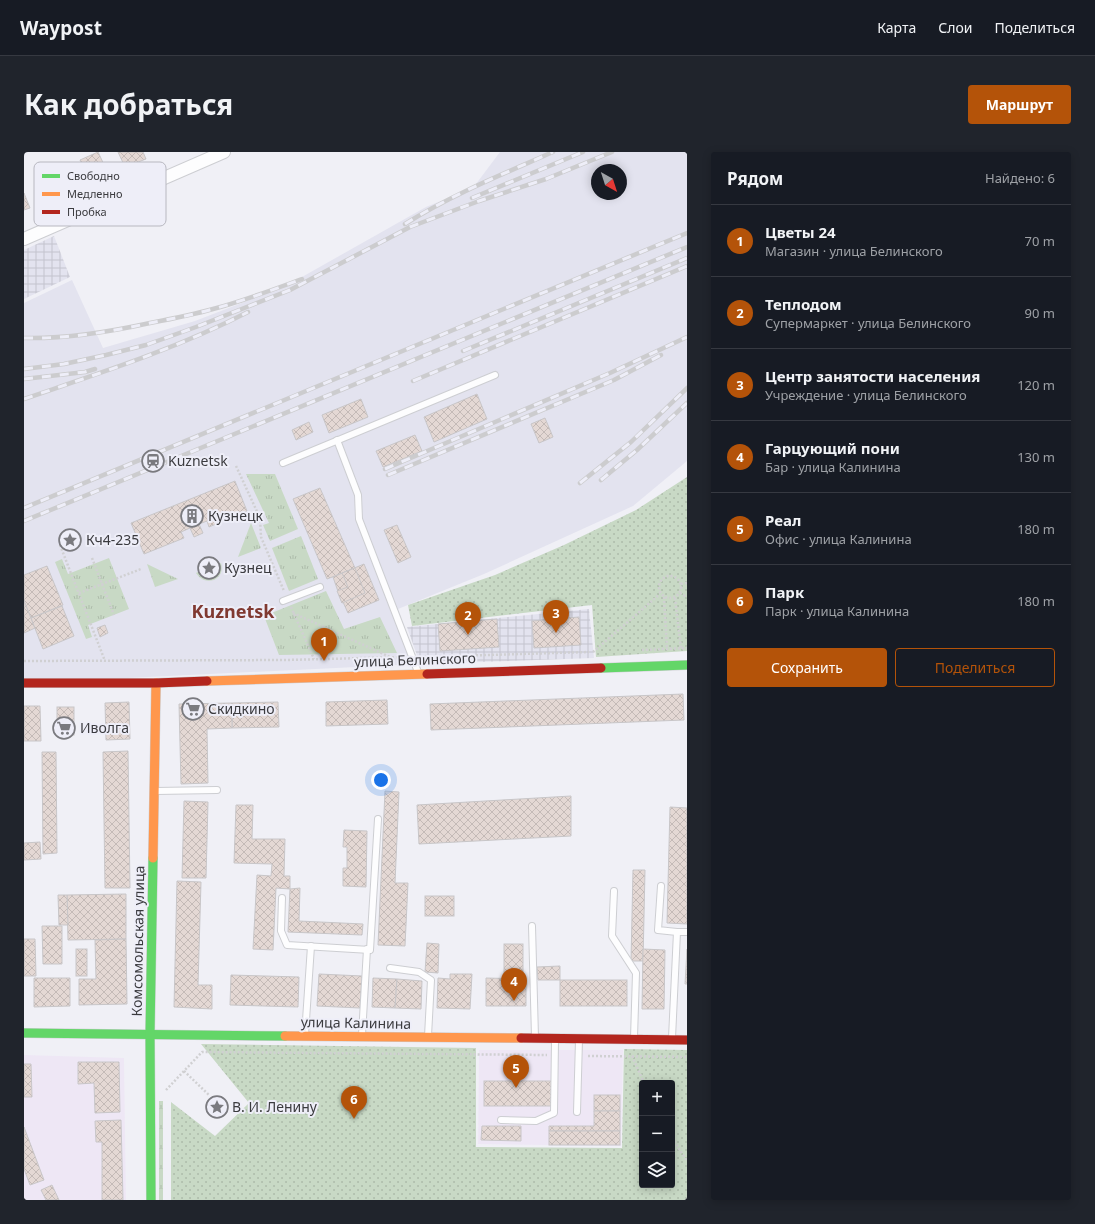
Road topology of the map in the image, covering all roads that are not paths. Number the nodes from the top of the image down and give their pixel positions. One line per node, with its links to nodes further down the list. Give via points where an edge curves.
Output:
1 (224, 152): 2 (street)
2 (166, 177)
3 (54, 226): 4 (street)
4 (24, 239)
5 (495, 374): 6 (lane)
6 (337, 440): 7 (lane); 11 (lane, via 358,495 359,519)
7 (283, 463)
8 (320, 587): 9 (lane)
9 (285, 600)
10 (687, 665): 11 (street, улица Белинского)
11 (418, 674): 13 (street, улица Белинского)
12 (24, 682): 13 (street, улица Белинского)
13 (156, 683): 15 (street, Комсомольская улица)
14 (217, 790): 15 (lane)
15 (154, 791): 27 (street, Комсомольская улица)
16 (378, 819): 24 (lane, via 370,950)
17 (661, 886): 21 (lane, via 658,930)
18 (614, 891): 34 (lane, via 612,936 636,974)
19 (282, 898): 23 (lane, via 281,931 287,945)
20 (532, 926): 31 (lane)
21 (677, 932): 22 (lane); 35 (lane)
22 (687, 932)
23 (311, 946): 24 (lane); 28 (lane)
24 (367, 950): 29 (lane)
25 (390, 968): 30 (lane, via 419,972 431,980)
26 (24, 1033): 27 (street, улица Калинина)
27 (150, 1034): 28 (street, улица Калинина); 39 (street, Комсомольская улица)
28 (305, 1036): 29 (street, улица Калинина)
29 (362, 1037): 30 (street, улица Калинина)
30 (428, 1037): 31 (street, улица Калинина)
31 (535, 1039): 32 (street, улица Калинина)
32 (556, 1039): 33 (street, улица Калинина); 38 (lane, via 554,1113 536,1120)
33 (579, 1039): 34 (street, улица Калинина); 37 (lane)
34 (634, 1040): 35 (street, улица Калинина)
35 (672, 1040): 36 (street, улица Калинина)
36 (687, 1040)
37 (577, 1112)
38 (501, 1120)
39 (151, 1200)

